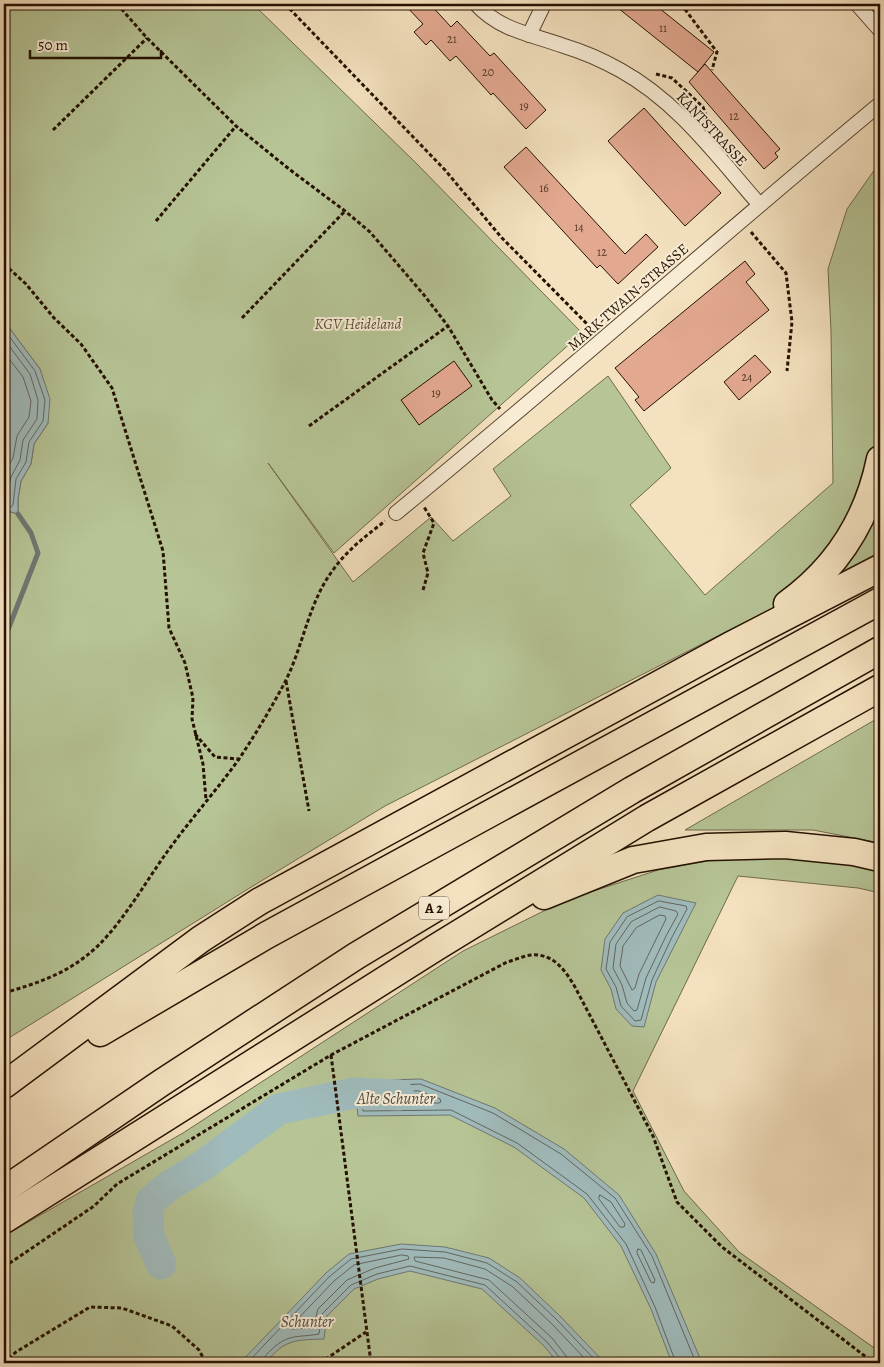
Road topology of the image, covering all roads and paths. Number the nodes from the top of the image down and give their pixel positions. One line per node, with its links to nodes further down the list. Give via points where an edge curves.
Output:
1 (117, 4): 9 (path)
2 (285, 4): 21 (path, via 445,170 501,237)
3 (476, 4): 8 (street, KANTSTRASSE, via 498,23)
4 (544, 4): 8 (street)
5 (681, 4): 10 (path, via 717,52)
6 (857, 4): 7 (street)
7 (880, 30)
8 (528, 35): 14 (street, KANTSTRASSE, via 593,56 665,100 691,124)
9 (147, 38): 12 (path); 13 (path)
10 (712, 70)
11 (880, 104): 14 (street, MARK-TWAIN-STRASSE)
12 (236, 126): 15 (path); 17 (path)
13 (53, 130)
14 (759, 204): 16 (street, MARK-TWAIN-STRASSE)
15 (345, 210): 19 (path); 20 (path, via 370,232)
16 (740, 220): 21 (street, MARK-TWAIN-STRASSE); 22 (path, via 786,273 792,322)
17 (156, 221)
18 (4, 264): 35 (path, via 81,344 112,388 163,551 169,628 185,663 193,698)
19 (242, 318)
20 (448, 326): 23 (path, via 492,400); 24 (path)
21 (603, 340): 23 (street, MARK-TWAIN-STRASSE)
22 (787, 370)
23 (509, 421): 26 (street, MARK-TWAIN-STRASSE)
24 (309, 426)
25 (880, 459): 31 (highway, via 862,516 840,553 810,586)
26 (418, 495): 27 (street, MARK-TWAIN-STRASSE); 29 (path, via 434,523 423,553 428,573)
27 (396, 513): 33 (path, via 349,550 332,571 320,592)
28 (880, 568): 31 (highway)
29 (423, 590)
30 (880, 601): 44 (highway, via 267,935 128,1016)
31 (731, 645): 43 (highway, via 260,901 201,938)
32 (880, 650): 45 (highway, A 2, via 632,790 389,936 161,1083)
33 (286, 680): 36 (path); 38 (path)
34 (880, 688): 40 (highway, via 646,818)
35 (195, 733): 36 (path, via 215,757); 37 (path, via 203,764)
36 (239, 759): 37 (path)
37 (206, 800): 41 (path, via 100,944 50,978)
38 (309, 811)
39 (880, 858): 40 (highway, via 785,845 706,848 633,860 551,892)
40 (435, 948): 46 (highway)
41 (4, 993)
42 (331, 1054): 47 (path, via 117,1184 94,1206); 48 (path); 53 (path, via 508,962 531,955 547,957 565,970 653,1136 677,1202 722,1247)
43 (4, 1085)
44 (4, 1094)
45 (4, 1190)
46 (4, 1220)
47 (4, 1267)
48 (367, 1332): 51 (path); 52 (path)
49 (4, 1363): 50 (path, via 16,1352 90,1307 122,1308 172,1326 199,1350)
50 (206, 1363)
51 (320, 1363)
52 (371, 1363)
53 (874, 1363)

